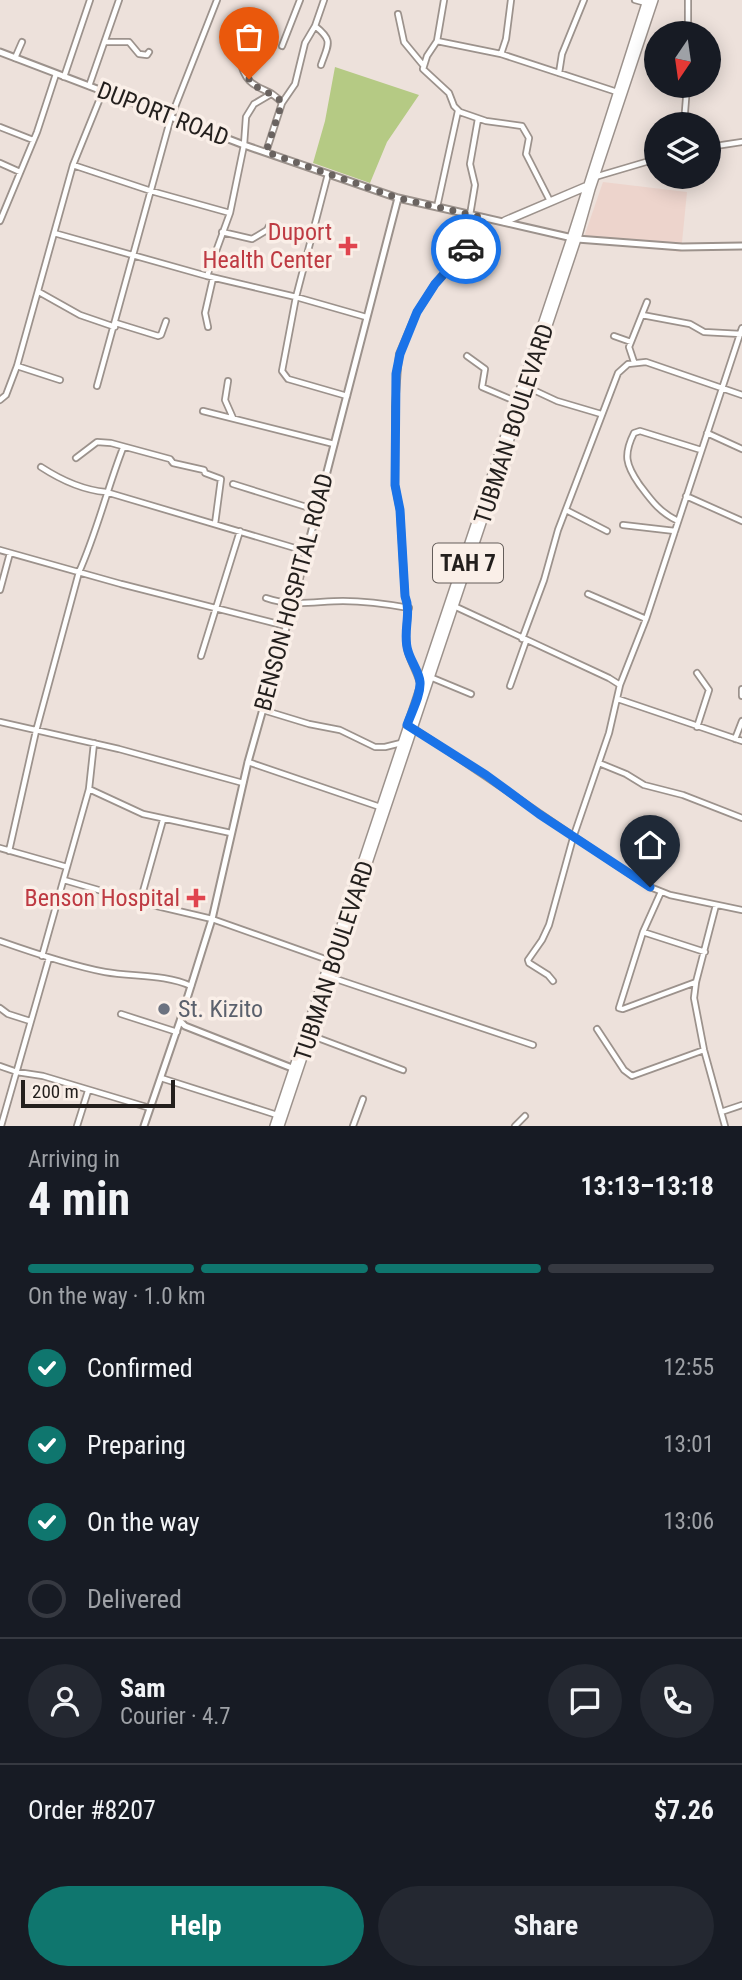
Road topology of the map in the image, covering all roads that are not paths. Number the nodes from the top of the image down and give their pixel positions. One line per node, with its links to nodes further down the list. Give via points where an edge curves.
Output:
1 (90, 0): 28 (street)
2 (118, 0): 18 (street)
3 (217, 0): 35 (street)
4 (300, 0): 19 (street)
5 (444, 0): 16 (street)
6 (511, 0): 22 (street)
7 (583, 0): 26 (street)
8 (635, 0): 11 (street)
9 (688, 0): 14 (street)
10 (322, 1): 15 (street)
11 (649, 1): 31 (highway, TUBMAN BOULEVARD / TAH 7); 48 (highway, TUBMAN BOULEVARD / TAH 7)
12 (257, 14): 32 (street, via 241,63 251,84)
13 (398, 14): 25 (street, via 404,41)
14 (688, 21)
15 (315, 26): 24 (street, via 329,41); 33 (street, via 305,43 295,84)
16 (437, 41): 22 (street); 25 (street)
17 (22, 42): 23 (street)
18 (105, 42): 21 (street, via 130,40 139,54); 29 (street)
19 (282, 46)
20 (0, 52): 23 (street, DUPORT ROAD)
21 (149, 52)
22 (501, 54): 26 (street)
23 (15, 58): 27 (street, DUPORT ROAD)
24 (321, 65)
25 (424, 66): 34 (street, via 449,93)
26 (559, 73): 31 (street)
27 (56, 74): 28 (street, DUPORT ROAD); 38 (street)
28 (64, 77): 29 (street, DUPORT ROAD)
29 (89, 86): 30 (street, DUPORT ROAD)
30 (103, 90): 35 (street, DUPORT ROAD); 45 (street)
31 (618, 92): 49 (highway, TUBMAN BOULEVARD / TAH 7)
32 (271, 94): 33 (street); 40 (street, via 248,112)
33 (282, 103): 42 (street)
34 (458, 111): 36 (street); 53 (street)
35 (171, 117): 40 (street, DUPORT ROAD); 50 (street)
36 (478, 119): 52 (street, via 518,124 527,131 526,154); 55 (street, via 470,164 475,185)
37 (0, 127): 38 (street)
38 (33, 140): 46 (street)
39 (742, 142): 41 (street)
40 (244, 145): 42 (street, DUPORT ROAD); 54 (street)
41 (721, 145)
42 (266, 152): 47 (street, DUPORT ROAD)
43 (0, 163): 46 (street)
44 (644, 163): 48 (street)
45 (72, 165): 50 (street); 61 (street)
46 (20, 172): 57 (street)
47 (328, 173): 51 (street, DUPORT ROAD); 68 (street)
48 (595, 177): 62 (highway, TUBMAN BOULEVARD / TAH 7)
49 (586, 187): 52 (highway); 62 (highway, TUBMAN BOULEVARD / TAH 7)
50 (151, 191): 54 (street); 64 (street)
51 (398, 198): 53 (street, DUPORT ROAD); 71 (street, BENSON HOSPITAL ROAD)
52 (550, 201): 58 (highway)
53 (437, 207): 55 (street, DUPORT ROAD)
54 (230, 213): 60 (street)
55 (470, 215): 56 (street, DUPORT ROAD)
56 (485, 218): 58 (street, DUPORT ROAD); 123 (street, via 417,312 400,354 395,485)
57 (0, 221)
58 (505, 221): 62 (street, DUPORT ROAD)
59 (270, 226): 60 (street, via 252,239)
60 (222, 232): 65 (street)
61 (54, 233): 64 (street); 67 (street)
62 (574, 239): 63 (street, DUPORT ROAD); 85 (highway, TUBMAN BOULEVARD / TAH 7); 90 (highway, TUBMAN BOULEVARD / TAH 7)
63 (742, 246)
64 (133, 256): 65 (street); 73 (street)
65 (207, 276): 66 (street)
66 (214, 278): 68 (street); 74 (street, via 205,313)
67 (39, 292): 73 (street, via 79,315); 81 (street)
68 (296, 297): 71 (street); 88 (street, via 283,374)
69 (647, 302): 70 (street)
70 (642, 315): 76 (street, via 690,324 704,332); 78 (street)
71 (366, 317): 88 (street, BENSON HOSPITAL ROAD)
72 (166, 321): 73 (street, via 158,336)
73 (115, 325): 84 (street)
74 (208, 327)
75 (742, 327): 76 (street)
76 (741, 334): 86 (street)
77 (614, 336): 78 (street)
78 (631, 342): 80 (street)
79 (467, 356): 90 (street, via 485,369 482,387)
80 (634, 362): 86 (street); 92 (street, via 618,373)
81 (17, 366): 82 (street); 89 (street)
82 (60, 380)
83 (228, 381): 93 (street, via 225,400)
84 (97, 386)
85 (526, 386): 92 (street); 122 (highway, TUBMAN BOULEVARD / TAH 7)
86 (722, 388): 87 (street); 94 (street)
87 (742, 395)
88 (346, 396): 95 (street, BENSON HOSPITAL ROAD)
89 (0, 400)
90 (515, 401): 130 (highway, TUBMAN BOULEVARD / TAH 7)
91 (203, 411): 93 (street)
92 (601, 414): 105 (street)
93 (233, 419): 95 (street)
94 (707, 433): 97 (street); 98 (street)
95 (334, 444): 104 (street, BENSON HOSPITAL ROAD)
96 (123, 448): 99 (street, via 97,442); 102 (street); 108 (street, via 204,470 221,480)
97 (742, 449)
98 (701, 450): 103 (street); 106 (street, via 640,431 630,442 627,460 632,475 656,507)
99 (76, 458)
100 (41, 467): 102 (street, via 60,479)
101 (233, 484): 104 (street)
102 (106, 492): 108 (street); 116 (street)
103 (686, 496): 106 (street); 107 (street)
104 (316, 510): 114 (street, BENSON HOSPITAL ROAD)
105 (566, 510): 111 (street); 126 (street)
106 (678, 522): 112 (street)
107 (742, 522)
108 (215, 524): 110 (street)
109 (623, 525): 112 (street)
110 (240, 531): 114 (street); 121 (street)
111 (607, 531)
112 (675, 531): 124 (street)
113 (0, 550): 115 (street)
114 (305, 551): 120 (street, BENSON HOSPITAL ROAD)
115 (10, 553): 116 (street); 117 (street)
116 (79, 572): 121 (street); 142 (street)
117 (0, 590)
118 (588, 594): 124 (street)
119 (266, 598): 120 (street)
120 (293, 603): 123 (street, via 363,602); 125 (street, BENSON HOSPITAL ROAD)
121 (215, 607): 125 (street); 127 (street)
122 (454, 607): 126 (street); 129 (highway, TUBMAN BOULEVARD / TAH 7)
123 (409, 608): 130 (street, via 408,652)
124 (646, 619): 132 (street)
125 (286, 626): 137 (street, BENSON HOSPITAL ROAD)
126 (524, 640): 131 (street); 132 (street)
127 (201, 656)
128 (697, 673): 141 (street, via 709,690)
129 (430, 676): 134 (street); 140 (highway, TUBMAN BOULEVARD / TAH 7)
130 (420, 684): 140 (highway, TUBMAN BOULEVARD / TAH 7)
131 (510, 685)
132 (620, 685): 136 (street)
133 (742, 689): 135 (street)
134 (471, 694)
135 (742, 696)
136 (618, 699): 141 (street); 148 (street)
137 (263, 709): 146 (street, via 340,730 375,747); 147 (street, BENSON HOSPITAL ROAD)
138 (742, 721): 143 (street)
139 (0, 722): 142 (street)
140 (410, 727): 146 (highway, TUBMAN BOULEVARD / TAH 7); 155 (street); 171 (highway, TUBMAN BOULEVARD / TAH 7)
141 (697, 727): 143 (street)
142 (36, 731): 145 (street); 157 (street)
143 (736, 739): 144 (street)
144 (742, 741)
145 (94, 743): 149 (street); 150 (street)
146 (401, 743): 151 (highway, TUBMAN BOULEVARD / TAH 7)
147 (248, 762): 149 (street, BENSON HOSPITAL ROAD); 151 (street)
148 (599, 763): 152 (street, via 644,785); 155 (street)
149 (243, 783): 154 (street, BENSON HOSPITAL ROAD)
150 (89, 789): 153 (street); 158 (street)
151 (380, 807): 170 (highway, TUBMAN BOULEVARD / TAH 7)
152 (742, 818)
153 (163, 820): 154 (street); 161 (street)
154 (232, 833): 164 (street, BENSON HOSPITAL ROAD)
155 (573, 838): 160 (street); 172 (street, via 548,925 528,960)
156 (0, 848): 157 (street)
157 (9, 851): 158 (street)
158 (67, 867): 159 (street)
159 (64, 880): 161 (street); 168 (street)
160 (662, 892): 162 (street); 165 (street)
161 (140, 902): 164 (street)
162 (716, 905): 163 (street); 167 (street)
163 (742, 910)
164 (212, 919): 170 (street); 174 (street, BENSON HOSPITAL ROAD)
165 (643, 932): 167 (street); 173 (street, via 620,1009)
166 (0, 941): 168 (street)
167 (705, 952): 173 (street)
168 (42, 956): 169 (street)
169 (49, 958): 174 (street); 177 (street)
170 (328, 960): 185 (highway, TUBMAN BOULEVARD / TAH 7)
171 (330, 976): 181 (highway, TUBMAN BOULEVARD / TAH 7); 182 (street)
172 (553, 981)
173 (696, 982): 183 (street, via 696,1016)
174 (191, 986): 178 (street, BENSON HOSPITAL ROAD)
175 (0, 1009): 177 (street)
176 (121, 1014): 180 (street)
177 (30, 1021): 187 (street)
178 (180, 1021): 180 (street, BENSON HOSPITAL ROAD); 185 (street)
179 (597, 1029): 183 (street, via 632,1076)
180 (177, 1032): 188 (street, BENSON HOSPITAL ROAD)
181 (310, 1035): 186 (street); 201 (highway, TUBMAN BOULEVARD / TAH 7)
182 (533, 1045)
183 (704, 1050): 193 (street)
184 (0, 1066): 187 (street)
185 (292, 1068): 194 (highway, TUBMAN BOULEVARD / TAH 7)
186 (403, 1070)
187 (18, 1072): 189 (street); 197 (street)
188 (161, 1079): 192 (street, BENSON HOSPITAL ROAD); 194 (street)
189 (88, 1091): 192 (street); 198 (street)
190 (363, 1099): 202 (street)
191 (742, 1105): 193 (street)
192 (150, 1108): 199 (street, BENSON HOSPITAL ROAD)
193 (721, 1112): 205 (street)
194 (277, 1115): 200 (highway, TUBMAN BOULEVARD / TAH 7)
195 (525, 1116): 196 (street)
196 (520, 1121): 203 (street); 204 (street)
197 (1, 1126)
198 (77, 1126)
199 (144, 1126)
200 (274, 1126)
201 (280, 1126)
202 (353, 1126)
203 (515, 1126)
204 (524, 1126)
205 (726, 1126)

